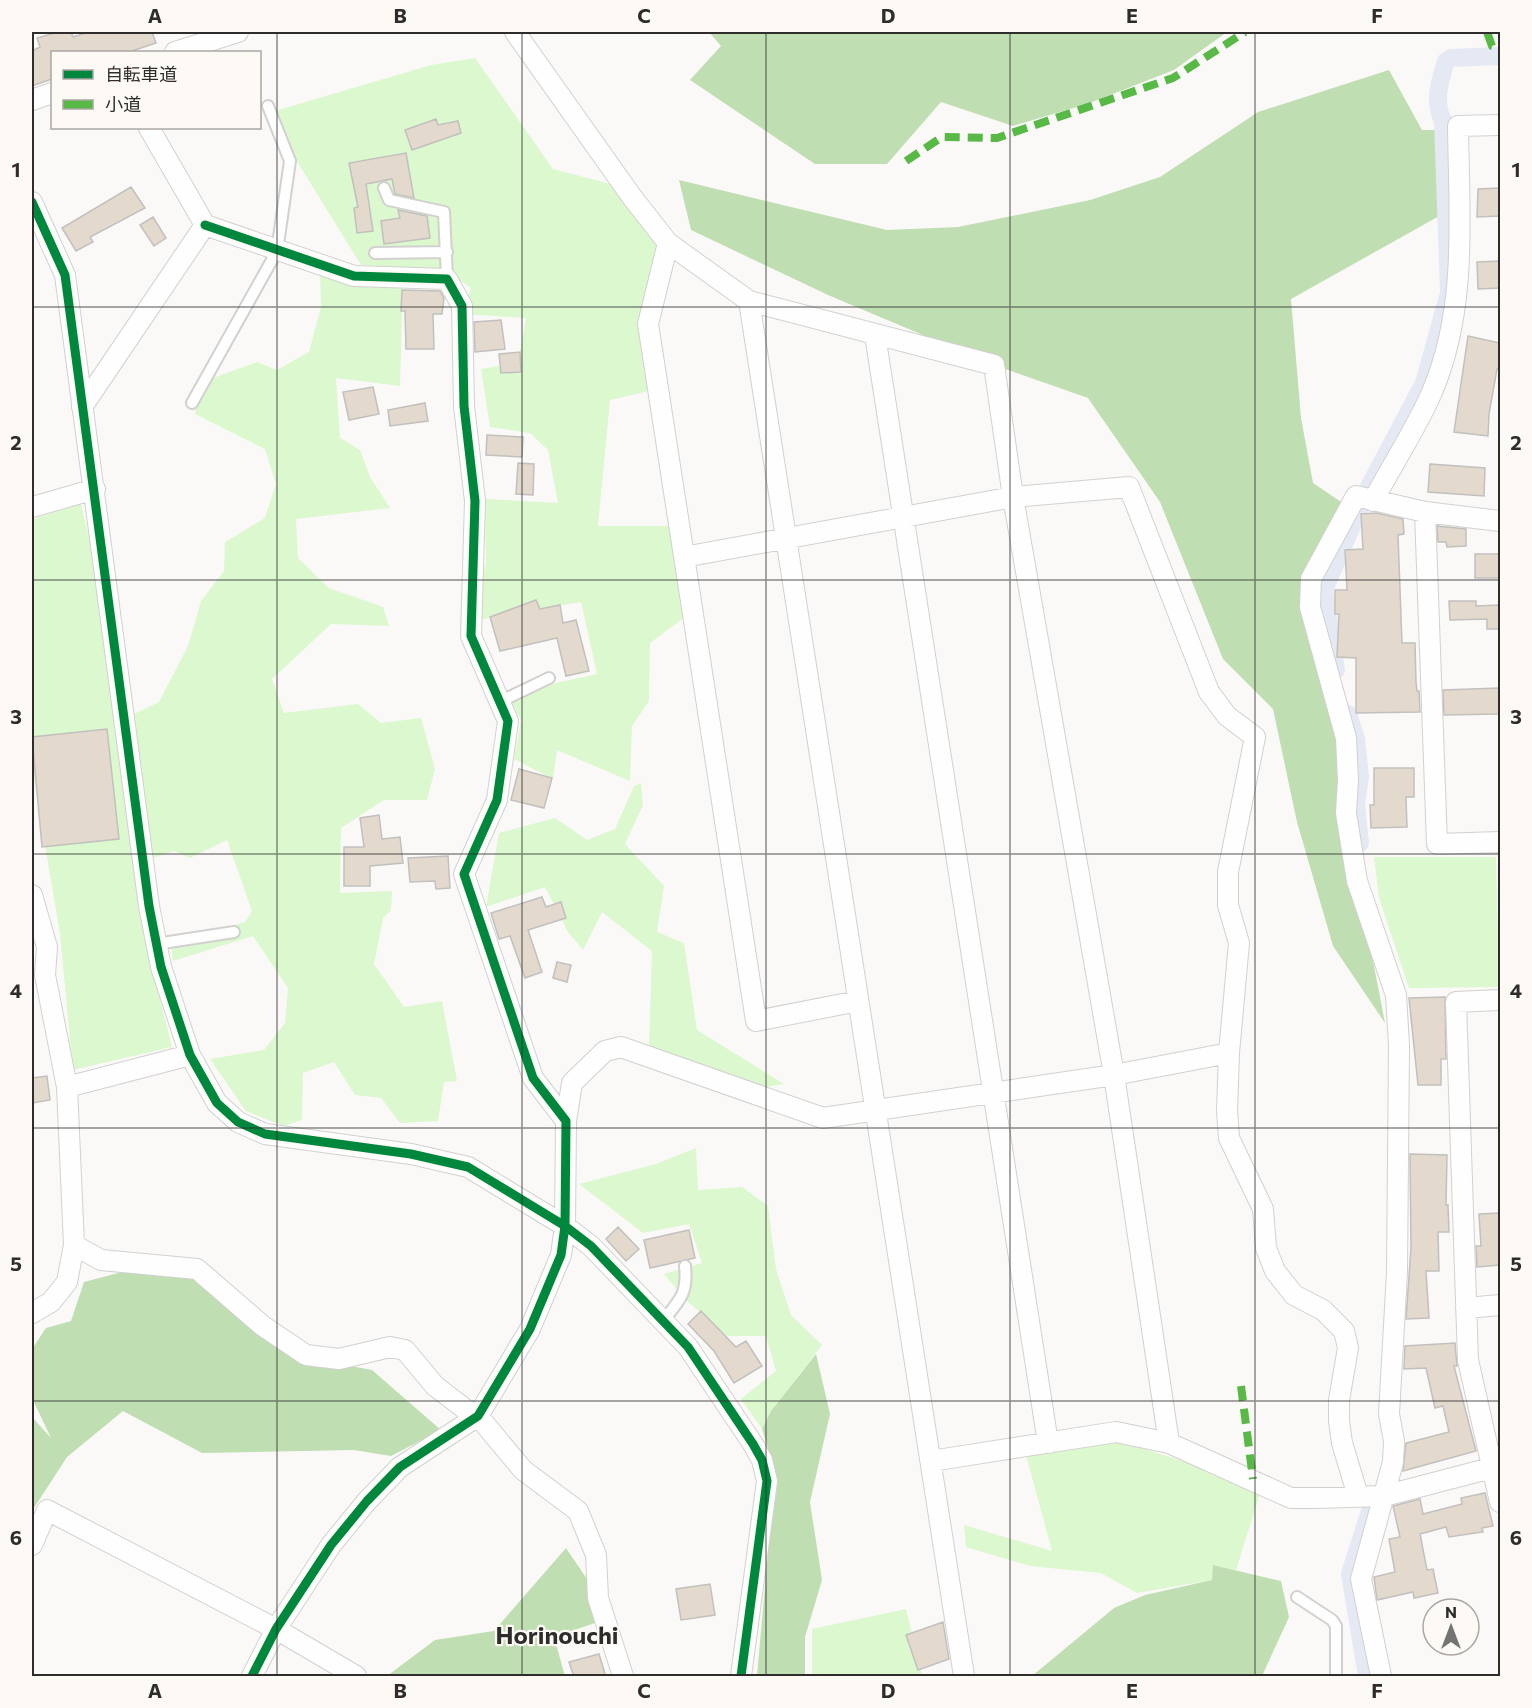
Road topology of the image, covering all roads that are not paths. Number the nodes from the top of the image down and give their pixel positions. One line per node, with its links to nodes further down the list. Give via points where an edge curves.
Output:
1 (238, 32): 3 (street)
2 (515, 32): 12 (street)
3 (178, 51)
4 (51, 93): 5 (street)
5 (32, 100)
6 (268, 106): 13 (lane, via 290,161)
7 (1500, 125): 23 (street, via 1458,126 1460,267 1454,322 1432,392)
8 (150, 129): 11 (street)
9 (384, 188): 14 (lane, via 389,201 444,212)
10 (32, 202): 20 (street, via 65,275)
11 (205, 225): 13 (street); 20 (street)
12 (668, 243): 17 (street); 29 (street, via 648,324)
13 (277, 251): 16 (street, via 354,276); 19 (lane)
14 (447, 252): 15 (lane); 16 (lane)
15 (375, 253)
16 (447, 279): 31 (street, via 462,306 464,406 475,501 471,636)
17 (748, 301): 18 (street); 28 (street)
18 (875, 335): 22 (street, via 994,365); 26 (street)
19 (192, 403)
20 (82, 407): 21 (street)
21 (95, 489): 24 (street); 35 (street)
22 (1013, 497): 26 (street); 39 (street, via 1129,486 1209,692 1227,716 1255,737 1228,872 1228,905 1239,943); 41 (street)
23 (1373, 501): 25 (street); 59 (street, via 1356,496 1311,579 1310,607 1346,738 1346,813 1357,881 1396,995 1400,1045 1389,1414 1394,1441)
24 (32, 507)
25 (1425, 512): 27 (street); 32 (street, via 1437,844)
26 (902, 517): 28 (street); 43 (street)
27 (1500, 521)
28 (786, 537): 29 (street); 38 (street)
29 (684, 557): 38 (street, via 756,1021)
30 (549, 678): 31 (lane)
31 (499, 702): 45 (street, via 508,721 497,800 464,874 533,1078)
32 (1500, 842)
33 (32, 896): 36 (street, via 47,947)
34 (234, 932): 35 (lane)
35 (156, 944): 40 (street)
36 (38, 971): 42 (street)
37 (1500, 1000): 50 (street, via 1456,1002)
38 (858, 1001): 44 (street)
39 (1229, 1053): 41 (street); 58 (street, via 1229,1138 1263,1209 1266,1248 1275,1271 1294,1295 1323,1310 1344,1331 1348,1348 1339,1421)
40 (190, 1055): 42 (street); 46 (street, via 217,1103 238,1122 265,1134 411,1154 468,1167)
41 (1114, 1075): 43 (street); 55 (street)
42 (66, 1087): 47 (street)
43 (995, 1093): 44 (street); 54 (street)
44 (877, 1112): 45 (street, via 823,1118 621,1047 605,1051 572,1083); 56 (street)
45 (566, 1121): 46 (street)
46 (565, 1226): 52 (street, via 591,1246); 53 (street, via 561,1255 530,1329)
47 (74, 1245): 51 (street, via 67,1282 51,1302); 53 (street, via 101,1260 197,1269 263,1326 306,1355 339,1359 390,1347 405,1350 435,1386)
48 (685, 1266): 52 (lane, via 687,1284)
49 (1500, 1305): 50 (street)
50 (1466, 1308): 57 (street, via 1468,1360)
51 (32, 1313)
52 (663, 1322): 67 (street, via 688,1347 762,1460 767,1481)
53 (478, 1416): 63 (street, via 400,1467 367,1501 331,1545); 66 (street, via 523,1470 578,1511 596,1555 598,1598)
54 (1048, 1443): 55 (street, via 1116,1432); 56 (street)
55 (1169, 1443): 58 (street, via 1291,1498)
56 (932, 1461): 68 (street)
57 (1491, 1468): 59 (street); 60 (street)
58 (1358, 1496): 59 (street)
59 (1384, 1496): 70 (street, via 1361,1579)
60 (1500, 1502)
61 (32, 1545): 63 (street, via 47,1510)
62 (1297, 1597): 69 (lane, via 1336,1626)
63 (276, 1629): 64 (street); 65 (street)
64 (252, 1677)
65 (356, 1677)
66 (623, 1677)
67 (741, 1677)
68 (964, 1677)
69 (1336, 1677)
70 (1381, 1677)

